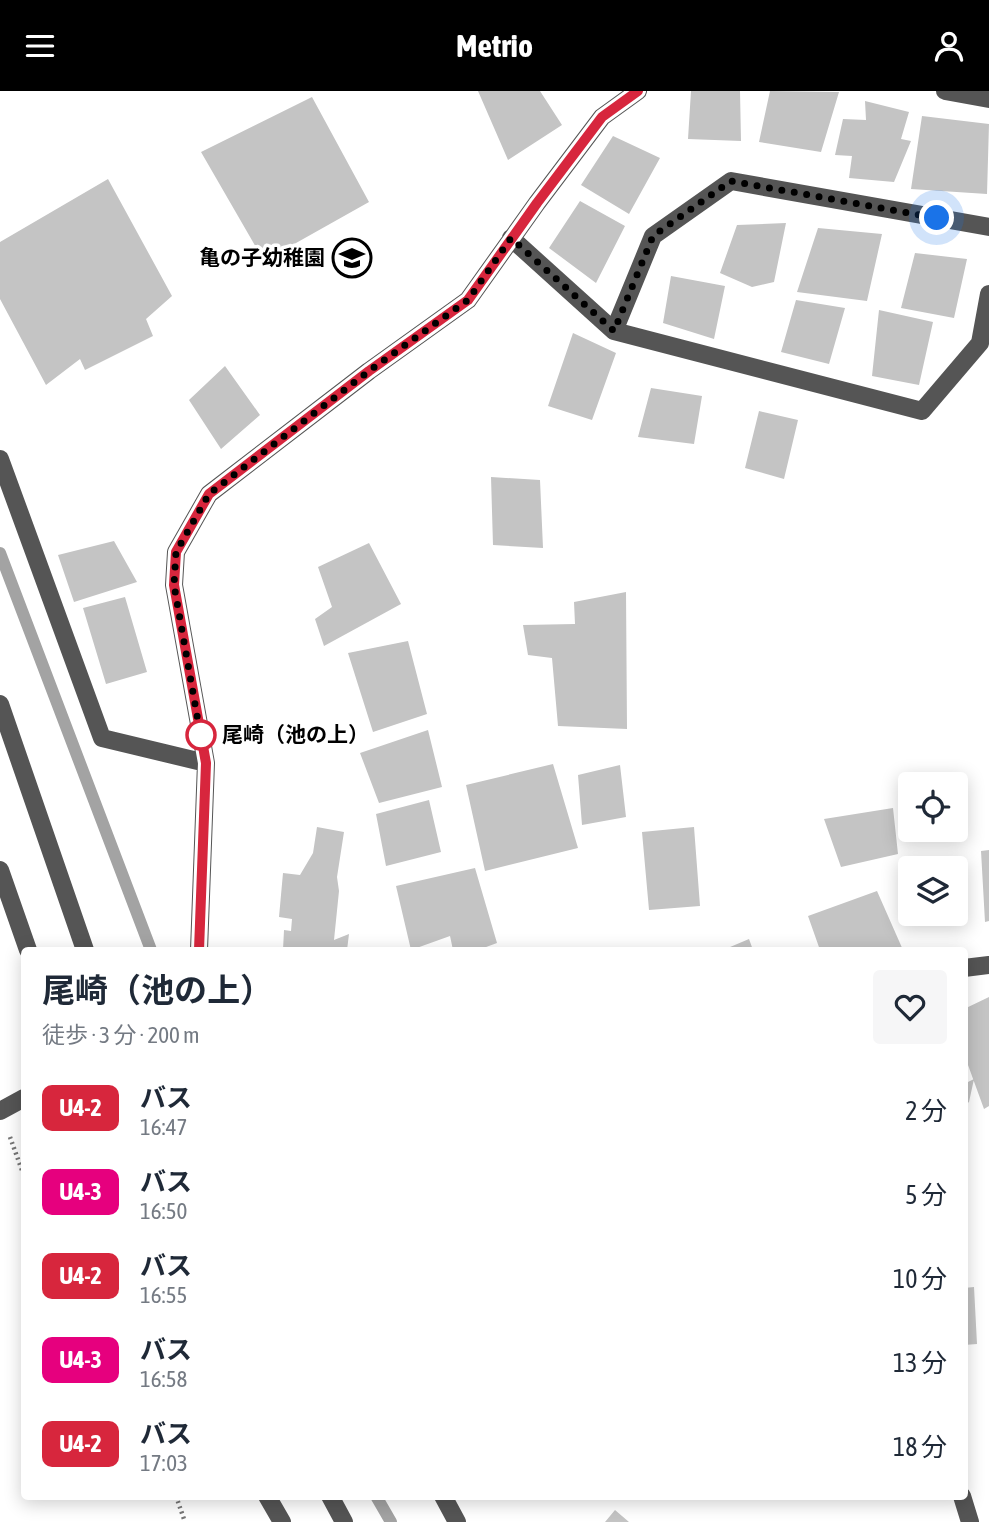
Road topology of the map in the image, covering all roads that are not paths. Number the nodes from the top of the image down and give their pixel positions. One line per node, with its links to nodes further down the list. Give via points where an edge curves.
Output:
1 (638, 91): 5 (street, via 602,117)
2 (945, 91): 3 (street)
3 (989, 99)
4 (989, 227): 7 (street, via 731,181 653,236)
5 (511, 238): 7 (street); 10 (street, via 468,300 209,494 176,552 174,585)
6 (989, 294): 7 (street, via 980,342 922,411)
7 (614, 331)
8 (0, 459): 10 (street, via 102,738)
9 (0, 704): 13 (street)
10 (206, 763): 14 (street)
11 (0, 870): 12 (street)
12 (27, 947)
13 (84, 947)
14 (199, 947)
15 (989, 965): 16 (street)
16 (968, 968)
17 (21, 1100): 18 (street)
18 (0, 1111)
19 (269, 1500): 24 (street)
20 (332, 1500): 25 (street)
21 (444, 1500): 23 (street)
22 (963, 1500): 26 (street)
23 (449, 1519)
24 (282, 1522)
25 (344, 1522)
26 (971, 1522)

